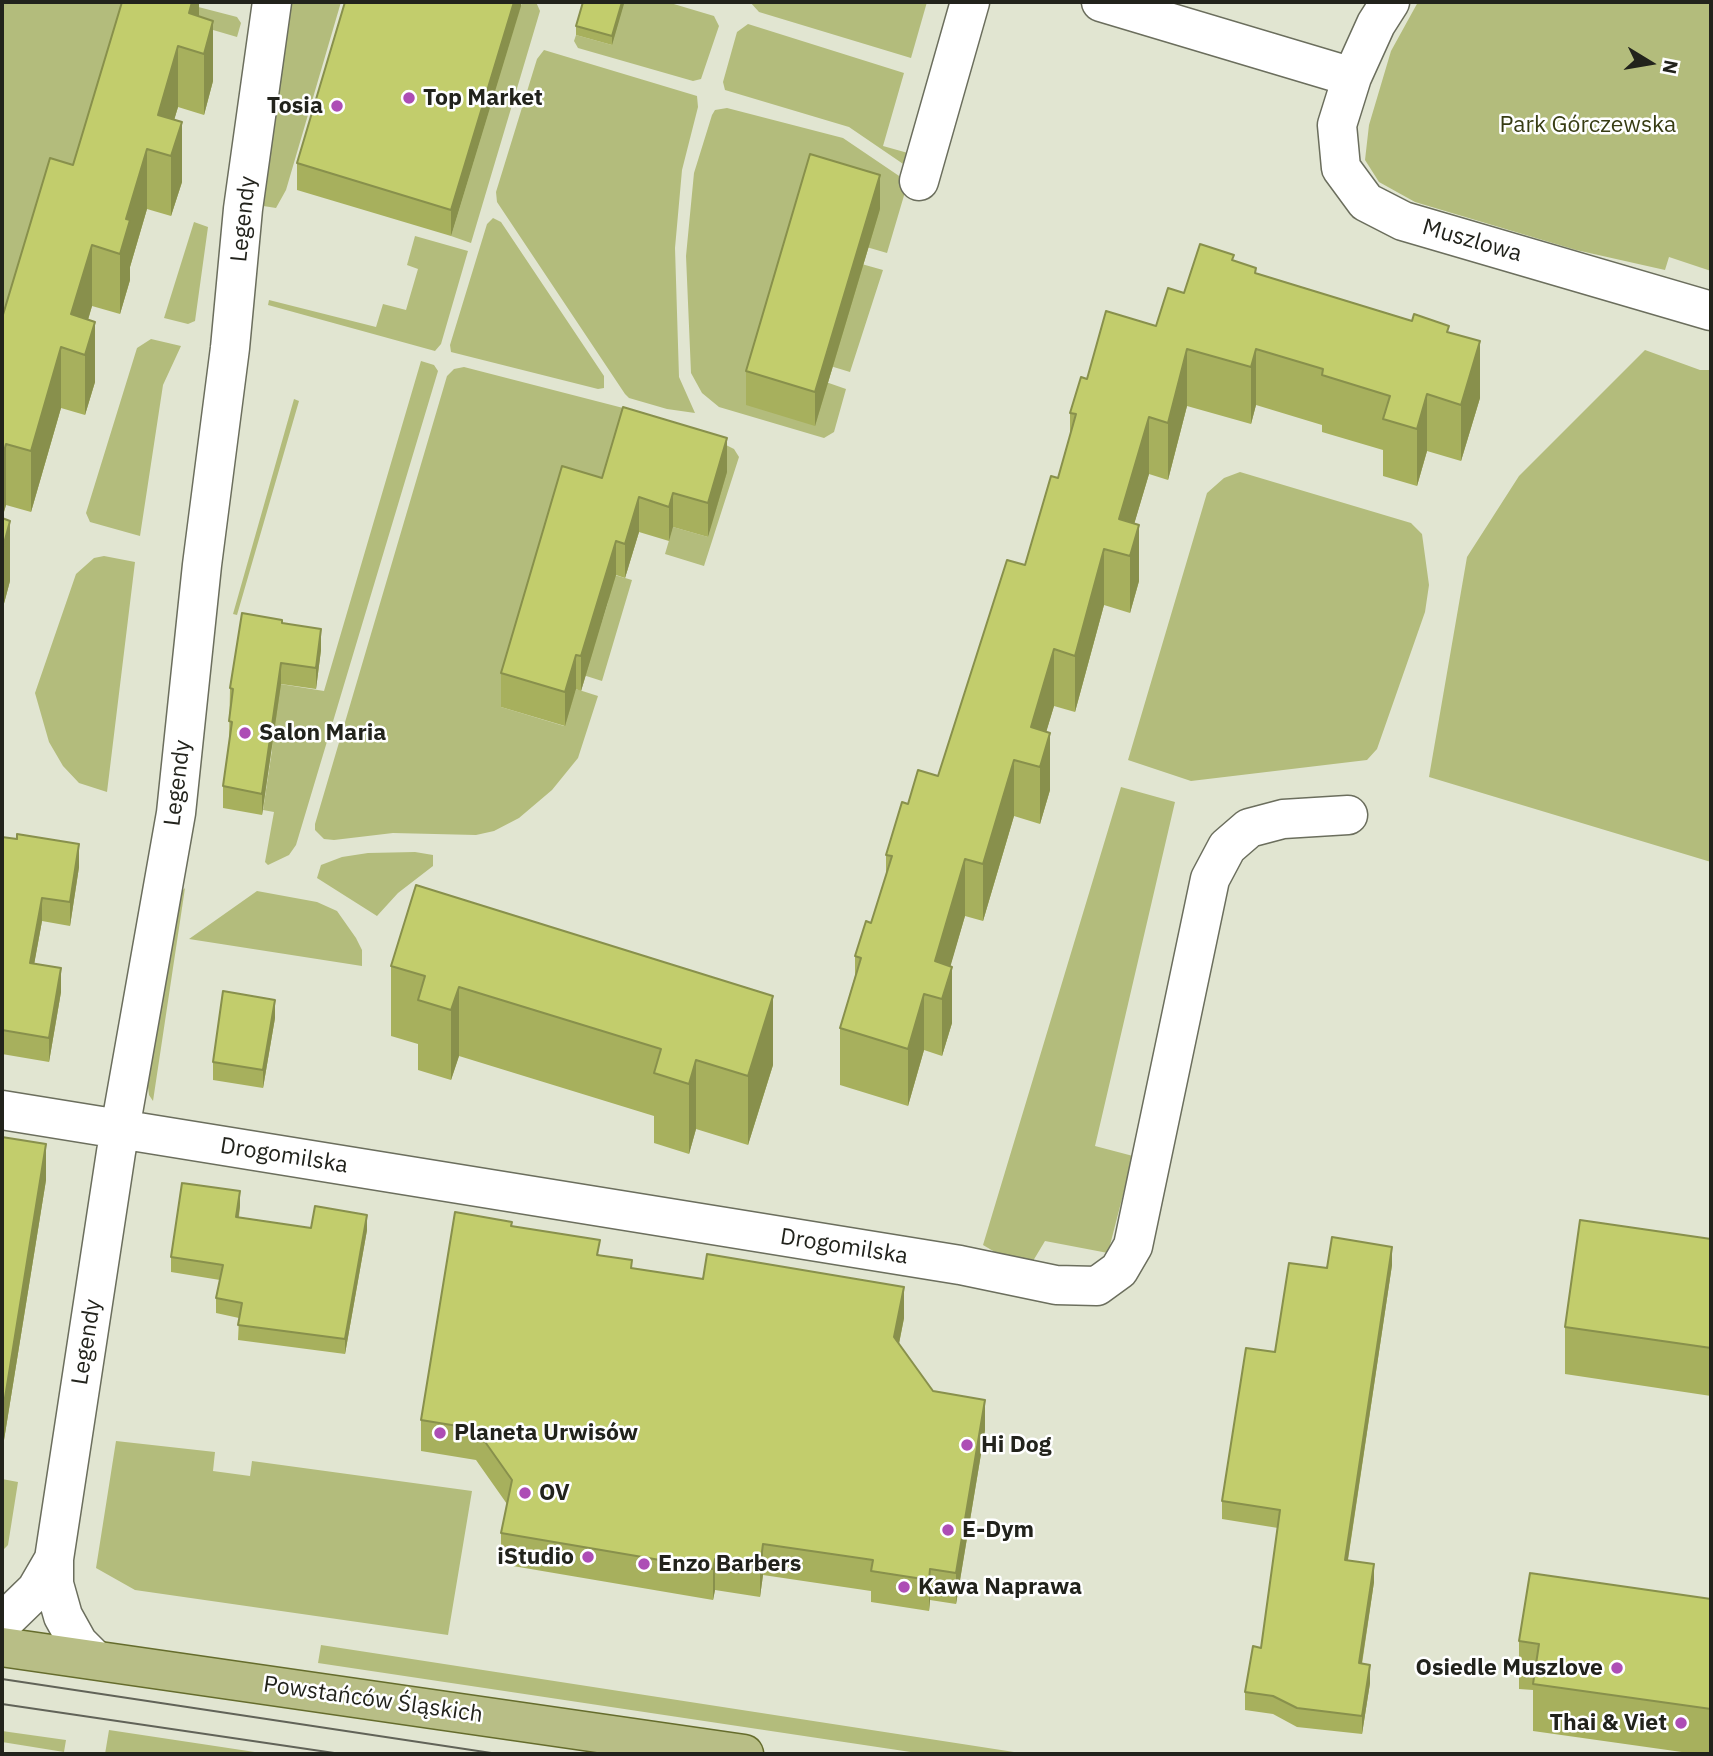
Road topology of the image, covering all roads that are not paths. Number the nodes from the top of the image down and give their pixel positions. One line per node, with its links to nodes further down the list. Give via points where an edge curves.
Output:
1 (272, 2): 10 (street, Legendy, via 243,209 176,813)
2 (970, 2): 6 (street)
3 (1101, 2): 5 (street)
4 (1390, 2): 5 (street, Muszlowa)
5 (1352, 76): 7 (street, Muszlowa, via 1337,125 1341,168 1366,202 1403,221)
6 (919, 181)
7 (1711, 311)
8 (1348, 815): 10 (street, Drogomilska, via 1283,819 1249,828 1227,847 1210,879 1133,1246 1119,1270 1097,1286 1056,1285 960,1265)
9 (2, 1110): 10 (street, Drogomilska)
10 (120, 1129): 11 (street, Legendy)
11 (54, 1559): 12 (street, Legendy, via 36,1590); 14 (street, Legendy, via 56,1599 78,1643)
12 (2, 1623)
13 (2, 1647): 14 (main road, Powstańców Śląskich)
14 (94, 1659): 15 (main road, Powstańców Śląskich)
15 (744, 1754)

